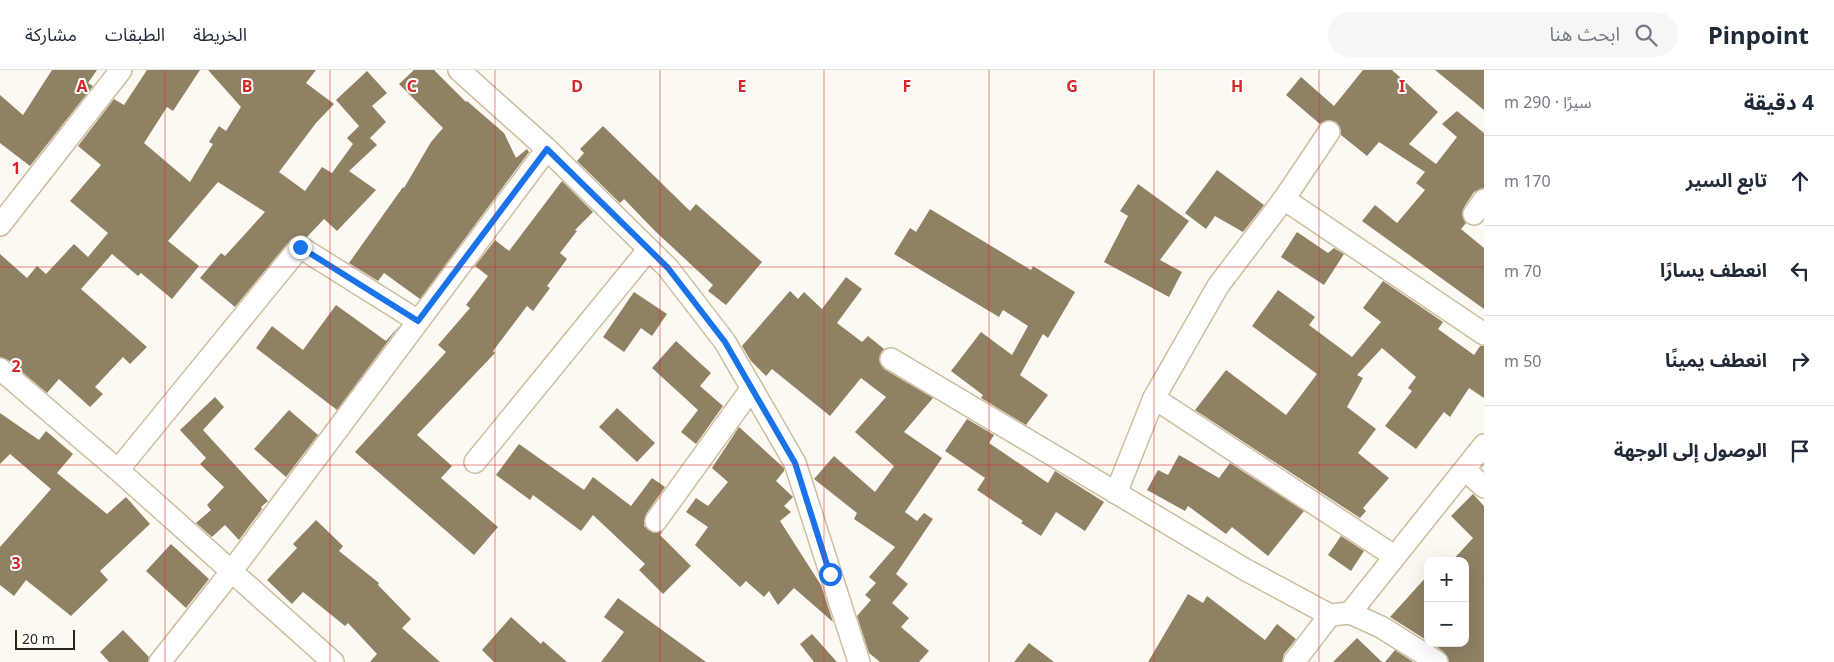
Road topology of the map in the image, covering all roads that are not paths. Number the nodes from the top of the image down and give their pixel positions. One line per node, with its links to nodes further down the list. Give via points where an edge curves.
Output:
1 (121, 70): 6 (street)
2 (459, 70): 4 (street)
3 (1329, 132): 5 (street)
4 (547, 149): 7 (street); 8 (street)
5 (1284, 199): 9 (street); 13 (street, via 1218,286)
6 (0, 224)
7 (648, 250): 12 (street, via 668,268 725,342); 15 (street)
8 (418, 321): 16 (street, via 300,247); 22 (street)
9 (1484, 334)
10 (891, 359): 19 (street)
11 (0, 370): 16 (street)
12 (752, 388): 20 (street); 26 (street, via 795,463)
13 (1154, 398): 19 (street); 21 (street)
14 (1484, 445): 17 (street)
15 (475, 462)
16 (118, 470): 22 (street)
17 (1465, 470): 18 (street); 21 (street)
18 (1484, 487)
19 (1116, 493): 23 (street, via 1246,570)
20 (656, 521)
21 (1394, 556): 23 (street)
22 (231, 572): 24 (street); 25 (street)
23 (1340, 614): 27 (street); 28 (street, via 1381,627)
24 (160, 662)
25 (333, 662)
26 (859, 662)
27 (1294, 662)
28 (1438, 662)

